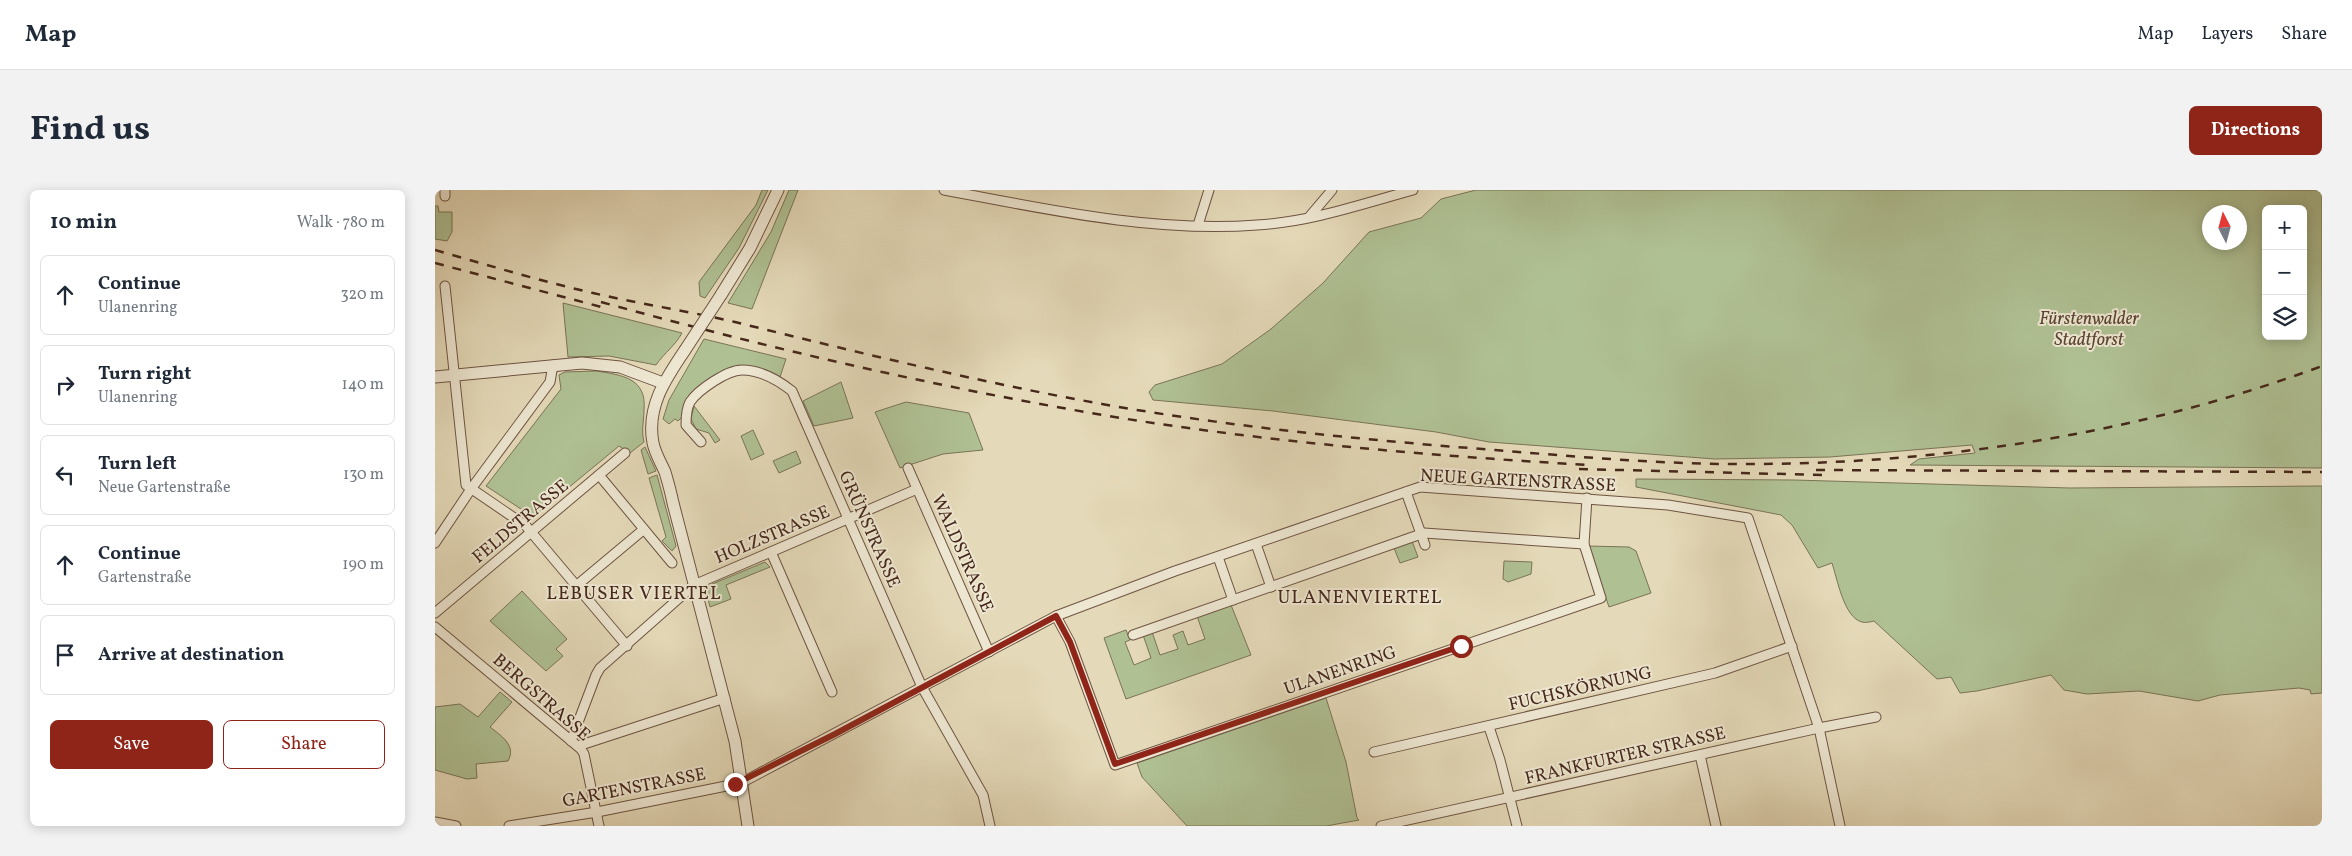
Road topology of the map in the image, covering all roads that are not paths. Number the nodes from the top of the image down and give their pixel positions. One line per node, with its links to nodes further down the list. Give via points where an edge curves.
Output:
1 (778, 190): 12 (street, bridge, via 750,248)
2 (944, 190): 7 (street, via 1129,222)
3 (1209, 190): 7 (street)
4 (1332, 190): 6 (street)
5 (1413, 190): 6 (street)
6 (1310, 216): 7 (street, via 1257,225)
7 (1198, 225)
8 (445, 286): 10 (street)
9 (553, 365): 10 (street); 12 (street, via 581,363 620,367); 17 (street, via 550,382)
10 (453, 374): 11 (street); 17 (street, via 466,485)
11 (435, 377)
12 (663, 383): 32 (street, via 652,415 653,444 667,480)
13 (701, 442): 21 (street, GRÜNSTRASSE, via 686,425 686,414 690,402 708,386 726,374 742,370 779,381 791,392)
14 (625, 452): 16 (street, FELDSTRASSE)
15 (908, 468): 18 (street, WALDSTRASSE)
16 (599, 475): 22 (street); 23 (street, FELDSTRASSE)
17 (471, 489): 23 (street); 25 (street)
18 (917, 489): 21 (street, HOLZSTRASSE); 42 (street, WALDSTRASSE)
19 (1406, 492): 20 (street, NEUE GARTENSTRASSE, via 1420,487); 24 (street); 26 (street, NEUE GARTENSTRASSE)
20 (1587, 498): 27 (street, ULANENRING); 41 (street, NEUE GARTENSTRASSE, via 1747,518)
21 (847, 519): 29 (street, HOLZSTRASSE); 43 (street, GRÜNSTRASSE)
22 (643, 530): 31 (street); 33 (street)
23 (532, 533): 33 (street); 36 (street, FELDSTRASSE)
24 (1421, 534): 27 (street); 28 (street); 34 (street)
25 (435, 543)
26 (1256, 544): 30 (street, NEUE GARTENSTRASSE); 34 (street)
27 (1585, 544): 37 (street, ULANENRING, via 1601,598 1115,764 1070,642)
28 (1425, 545)
29 (771, 552): 32 (street, HOLZSTRASSE); 44 (street)
30 (1218, 557): 35 (street); 37 (street, NEUE GARTENSTRASSE)
31 (671, 563)
32 (695, 585): 40 (street, HOLZSTRASSE); 45 (street)
33 (576, 586): 40 (street)
34 (1271, 586): 35 (street)
35 (1233, 600): 39 (street)
36 (435, 613)
37 (1056, 616): 42 (street, NEUE GARTENSTRASSE)
38 (435, 627): 49 (street, BERGSTRASSE)
39 (1133, 635)
40 (627, 646): 49 (street, HOLZSTRASSE, via 596,675)
41 (1792, 646): 47 (street, FUCHSKÖRNUNG, via 1718,672); 48 (street, NEUE GARTENSTRASSE)
42 (989, 652): 43 (street, NEUE GARTENSTRASSE)
43 (922, 687): 52 (street, GARTENSTRASSE); 61 (street, GRÜNSTRASSE, via 983,795)
44 (832, 692)
45 (725, 698): 49 (street); 52 (street)
46 (1876, 717): 48 (street, FRANKFURTER STRASSE)
47 (1489, 727): 50 (street, FUCHSKÖRNUNG); 53 (street)
48 (1819, 728): 51 (street, FRANKFURTER STRASSE); 56 (street, NEUE GARTENSTRASSE)
49 (574, 743): 54 (street, BERGSTRASSE, via 584,754)
50 (1374, 752)
51 (1700, 755): 53 (street, FRANKFURTER STRASSE); 64 (street)
52 (741, 783): 54 (street, GARTENSTRASSE); 60 (street)
53 (1509, 797): 62 (street, FRANKFURTER STRASSE); 63 (street)
54 (597, 812): 58 (street, GARTENSTRASSE); 59 (street, BERGSTRASSE)
55 (435, 822): 57 (street)
56 (1837, 825)
57 (456, 826)
58 (509, 826)
59 (599, 826)
60 (748, 826)
61 (990, 826)
62 (1381, 826)
63 (1517, 826)
64 (1716, 826)

